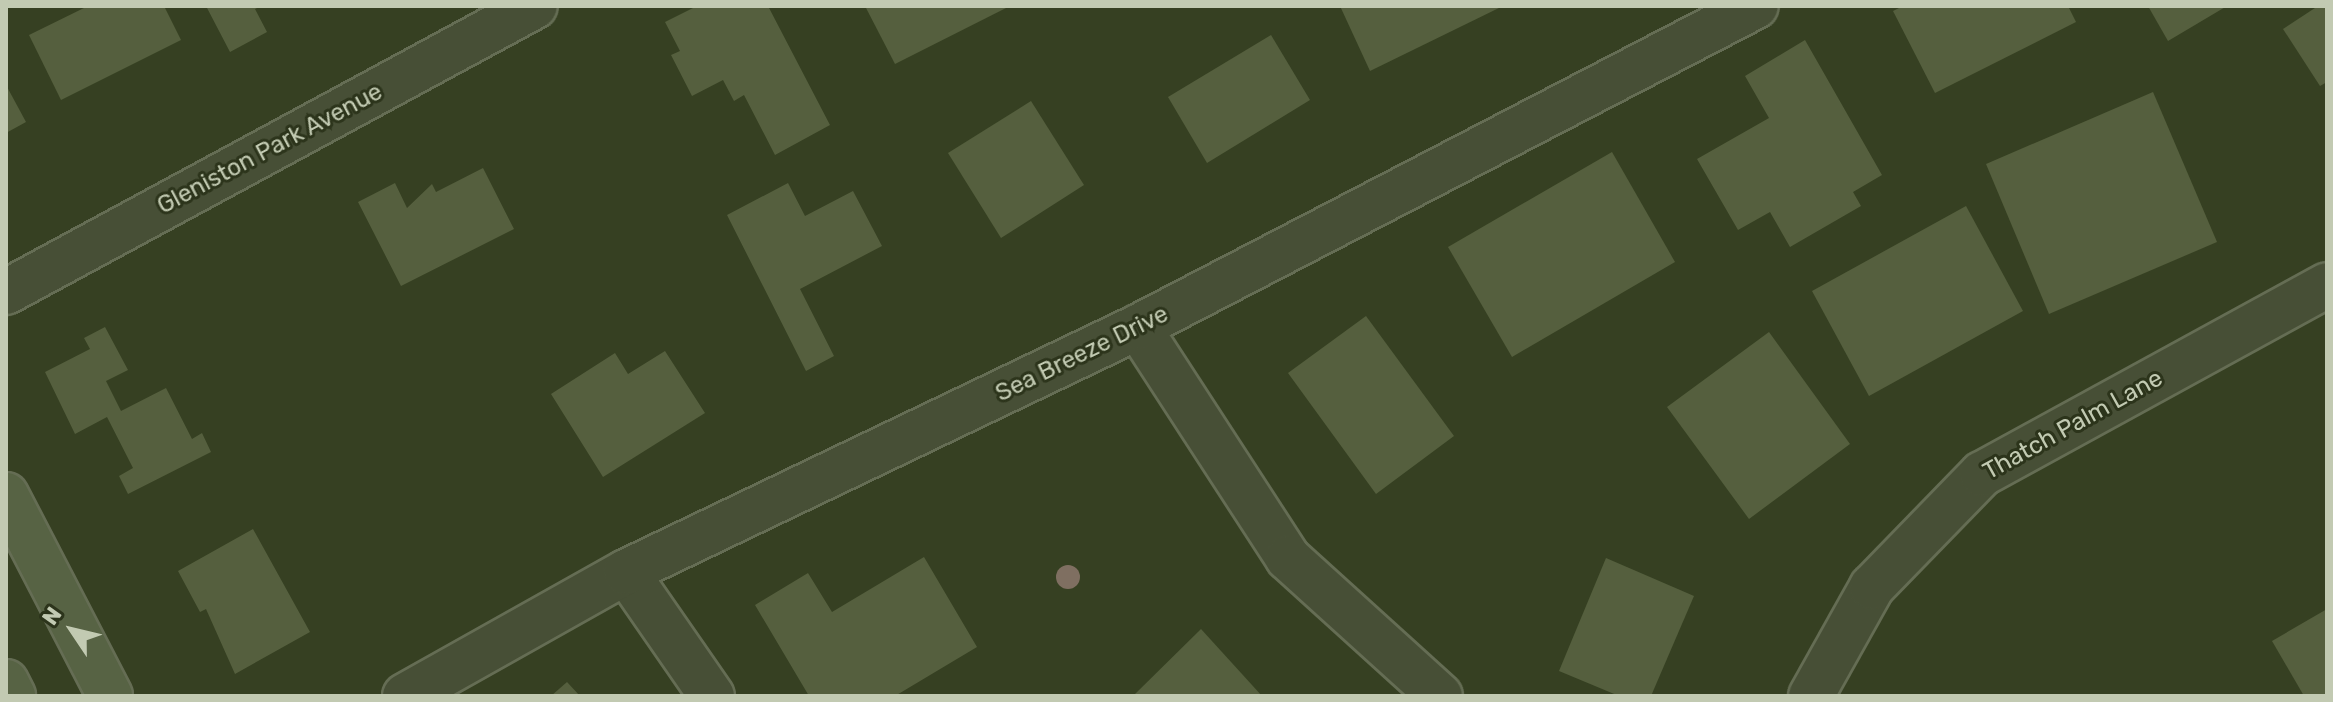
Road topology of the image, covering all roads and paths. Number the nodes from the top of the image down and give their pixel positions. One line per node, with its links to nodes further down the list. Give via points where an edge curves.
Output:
1 (535, 6): 4 (street, Gleniston Park Avenue)
2 (1756, 6): 5 (street, Sea Breeze Drive)
3 (2327, 285): 14 (street, Thatch Palm Lane, via 1982,474 1872,587)
4 (6, 292)
5 (1138, 327): 7 (street, Sea Breeze Drive); 13 (street, via 1288,558)
6 (6, 495): 10 (main road)
7 (626, 572): 11 (street, Sea Breeze Drive); 12 (street)
8 (6, 682): 9 (main road)
9 (13, 696)
10 (110, 696)
11 (405, 696)
12 (712, 696)
13 (1440, 696)
14 (1811, 696)

